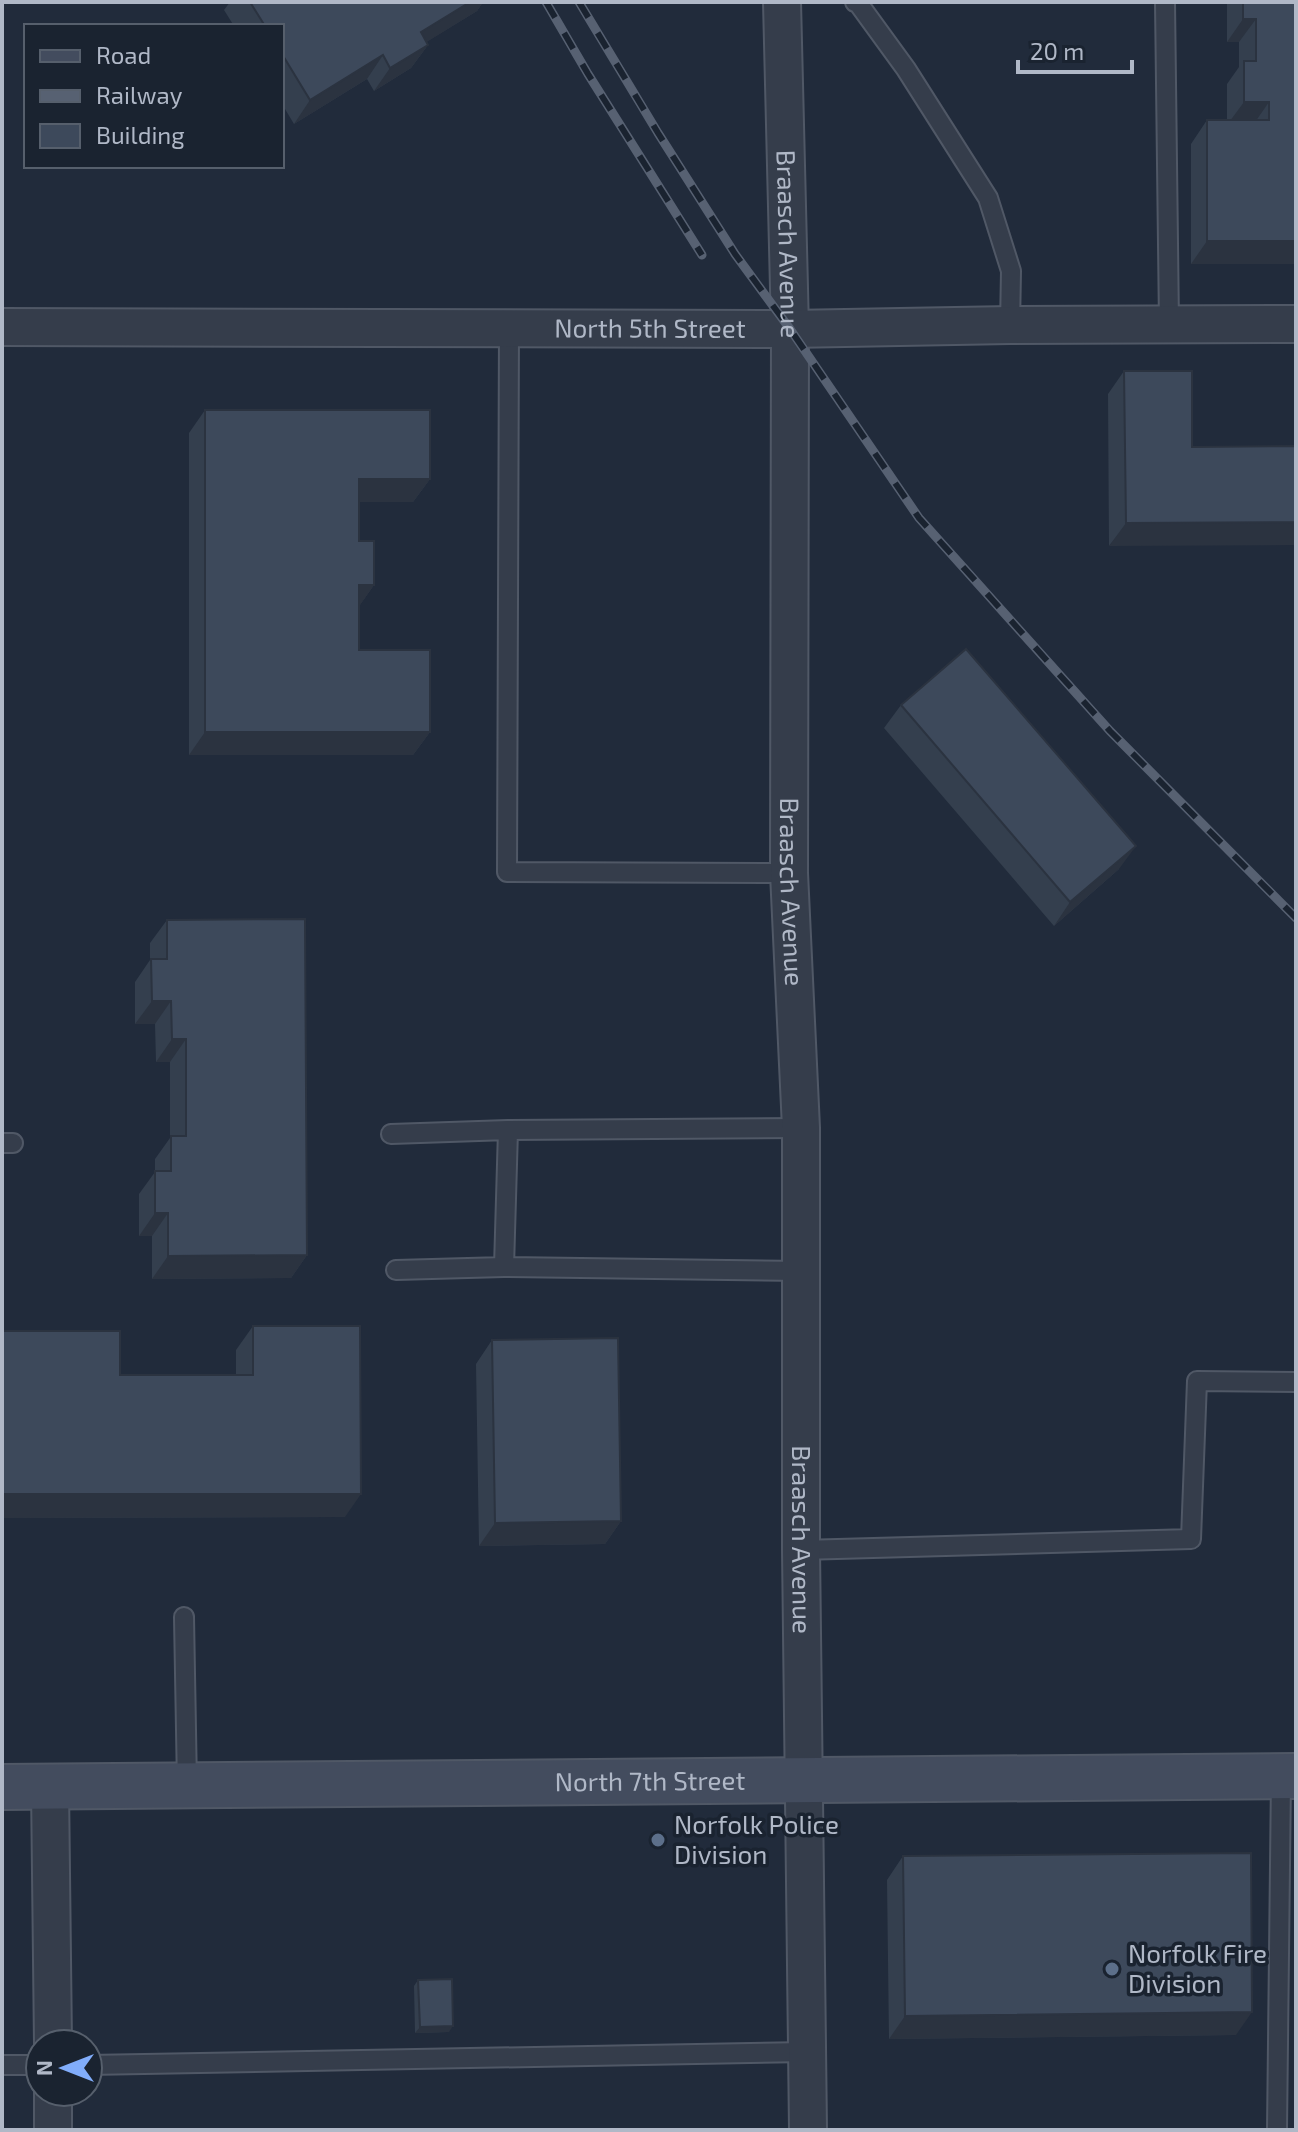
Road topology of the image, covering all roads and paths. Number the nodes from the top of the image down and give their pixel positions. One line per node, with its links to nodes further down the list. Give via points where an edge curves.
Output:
1 (782, 2): 9 (street, Braasch Avenue)
2 (855, 2): 6 (lane, via 906,69 988,198 1011,271)
3 (1165, 2): 4 (lane)
4 (1169, 324): 5 (street, North 5th Street); 6 (street, North 5th Street)
5 (1296, 324)
6 (1010, 325): 9 (street, North 5th Street)
7 (2, 327): 8 (street, North 5th Street)
8 (509, 327): 9 (street, North 5th Street); 10 (lane, via 507,872)
9 (790, 329): 10 (street, Braasch Avenue)
10 (789, 873): 11 (street, Braasch Avenue)
11 (801, 1128): 12 (lane); 16 (street, Braasch Avenue)
12 (508, 1130): 13 (lane); 14 (lane)
13 (391, 1134)
14 (504, 1267): 15 (lane); 16 (lane)
15 (396, 1270)
16 (802, 1271): 18 (street, Braasch Avenue)
17 (1296, 1382): 18 (lane, via 1197,1381 1191,1539)
18 (801, 1550): 21 (street, Braasch Avenue)
19 (184, 1617): 22 (lane)
20 (1288, 1776): 21 (street, North 7th Street); 33 (lane)
21 (804, 1780): 22 (street, North 7th Street); 26 (street, Braasch Avenue)
22 (187, 1786): 24 (street, North 7th Street)
23 (2, 1787): 24 (street, North 7th Street)
24 (50, 1787): 25 (street)
25 (53, 2028)
26 (807, 2052): 29 (lane); 32 (street, Braasch Avenue)
27 (2, 2065): 28 (lane)
28 (24, 2065)
29 (104, 2065)
30 (53, 2108): 31 (street)
31 (53, 2130)
32 (808, 2130)
33 (1277, 2130)

